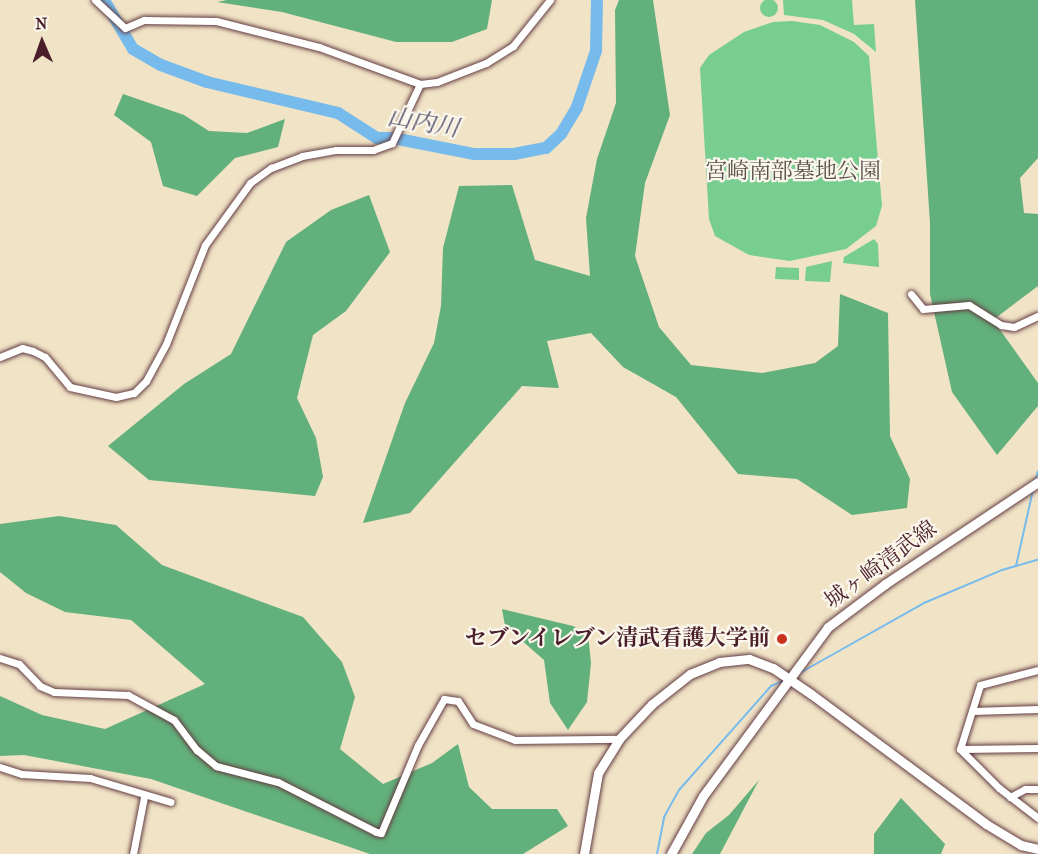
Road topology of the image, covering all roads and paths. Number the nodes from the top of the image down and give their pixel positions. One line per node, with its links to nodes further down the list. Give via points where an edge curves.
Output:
1 (95, 0): 3 (street, via 125,28 144,20 216,21 319,47)
2 (550, 0): 3 (street, via 513,46 486,63 437,82)
3 (420, 84): 6 (street, via 392,143 373,150 336,150 302,156 271,168 245,189 205,245 166,344 146,381 134,393 116,397 69,387 45,357 22,348)
4 (911, 294): 5 (street, via 923,309 969,305 1001,325 1014,327)
5 (1038, 316)
6 (0, 357)
7 (1034, 485): 10 (street, 城ヶ崎清武線, via 846,612 828,627)
8 (0, 658): 13 (street, via 19,664 40,686 54,692 128,695 174,720 197,750 216,766 278,782 381,833 418,745 444,699 458,701 473,724 515,740)
9 (1038, 670): 12 (street, via 980,685)
10 (791, 675): 13 (street, via 749,659 706,666 671,687); 22 (street, via 986,824 1021,845); 25 (street, 城ヶ崎清武線, via 703,796)
11 (1038, 709): 12 (street)
12 (972, 711): 15 (street)
13 (619, 739): 24 (street, via 598,773)
14 (1038, 748): 15 (street)
15 (960, 749): 19 (street)
16 (0, 767): 18 (street, via 22,774 90,778)
17 (1038, 789): 19 (street, via 1025,789)
18 (144, 797): 20 (street); 23 (street)
19 (1010, 797): 21 (street)
20 (171, 802)
21 (1038, 818)
22 (1038, 849)
23 (133, 854)
24 (584, 854)
25 (671, 854)

